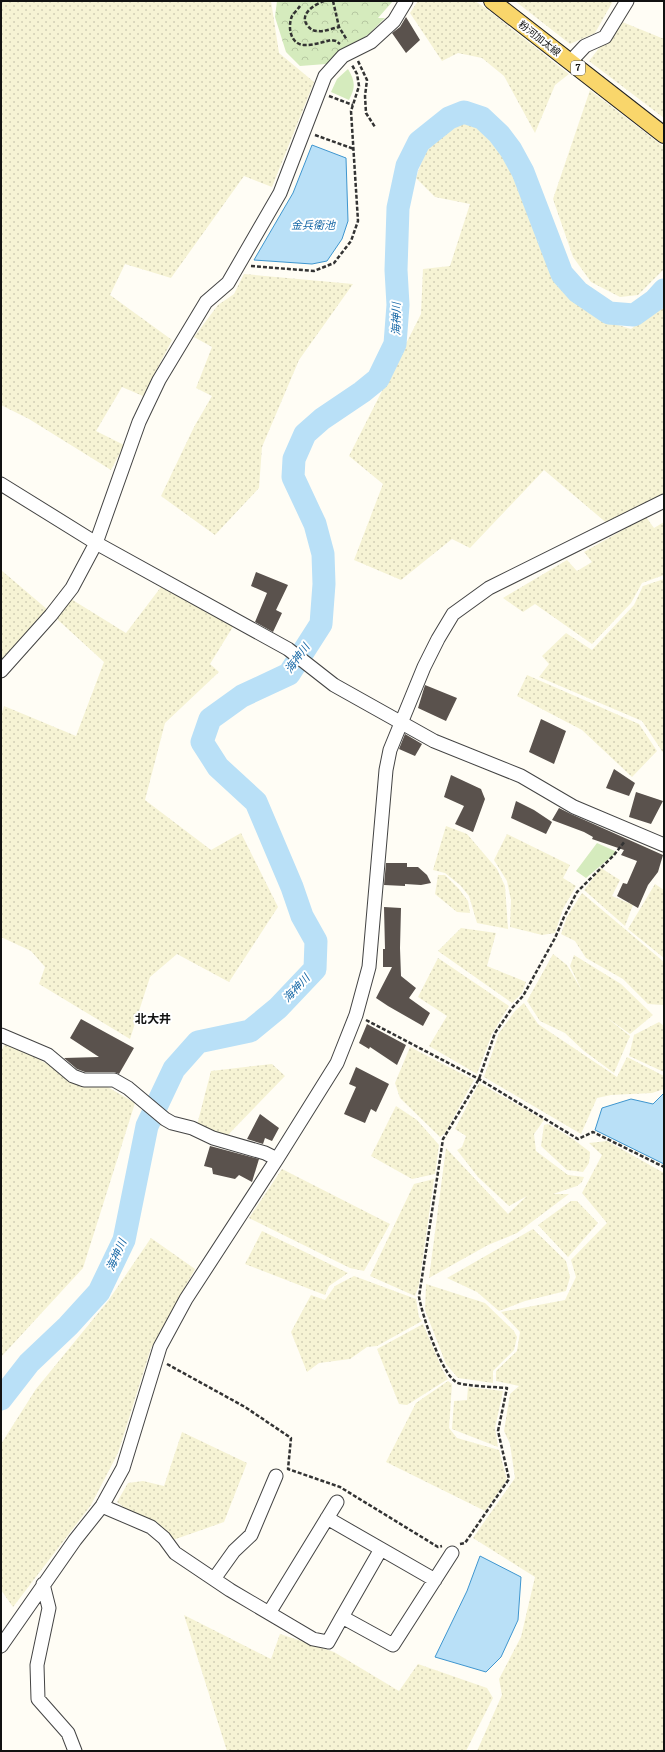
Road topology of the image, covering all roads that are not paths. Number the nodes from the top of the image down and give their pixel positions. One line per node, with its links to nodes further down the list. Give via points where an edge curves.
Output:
1 (406, 1): 8 (street, via 394,21 372,42 343,56 325,76 280,193 228,283 206,302 159,380 139,422)
2 (492, 1): 4 (main road, 粉河加太線 / 7)
3 (627, 1): 4 (street, via 605,37 585,46)
4 (570, 62): 5 (main road, 粉河加太線 / 7)
5 (664, 135)
6 (1, 484): 8 (street)
7 (664, 501): 10 (street, via 489,588 453,614 424,667)
8 (96, 543): 9 (street, via 72,588); 10 (street, via 288,650 334,685)
9 (1, 671)
10 (401, 722): 11 (street, via 434,741 521,776 574,807); 13 (street, via 390,750 386,770 369,967 356,1015 337,1063)
11 (664, 845)
12 (1, 1035): 13 (street, via 48,1055 73,1076 84,1080 114,1080 172,1123)
13 (277, 1159): 16 (street, via 186,1299 160,1347 123,1468)
14 (276, 1476): 20 (street, via 251,1535 234,1551)
15 (337, 1502): 17 (street)
16 (102, 1506): 20 (street, via 151,1527 164,1538 175,1553); 22 (street)
17 (327, 1518): 19 (street); 23 (street)
18 (452, 1548): 21 (street)
19 (381, 1549): 21 (street); 24 (street)
20 (214, 1579): 23 (street)
21 (435, 1580): 24 (street, via 393,1645)
22 (43, 1584): 25 (street); 26 (street, via 49,1608 37,1665 38,1699 68,1733)
23 (269, 1613): 24 (street, via 313,1639 328,1642)
24 (342, 1617)
25 (1, 1646)
26 (75, 1751)

